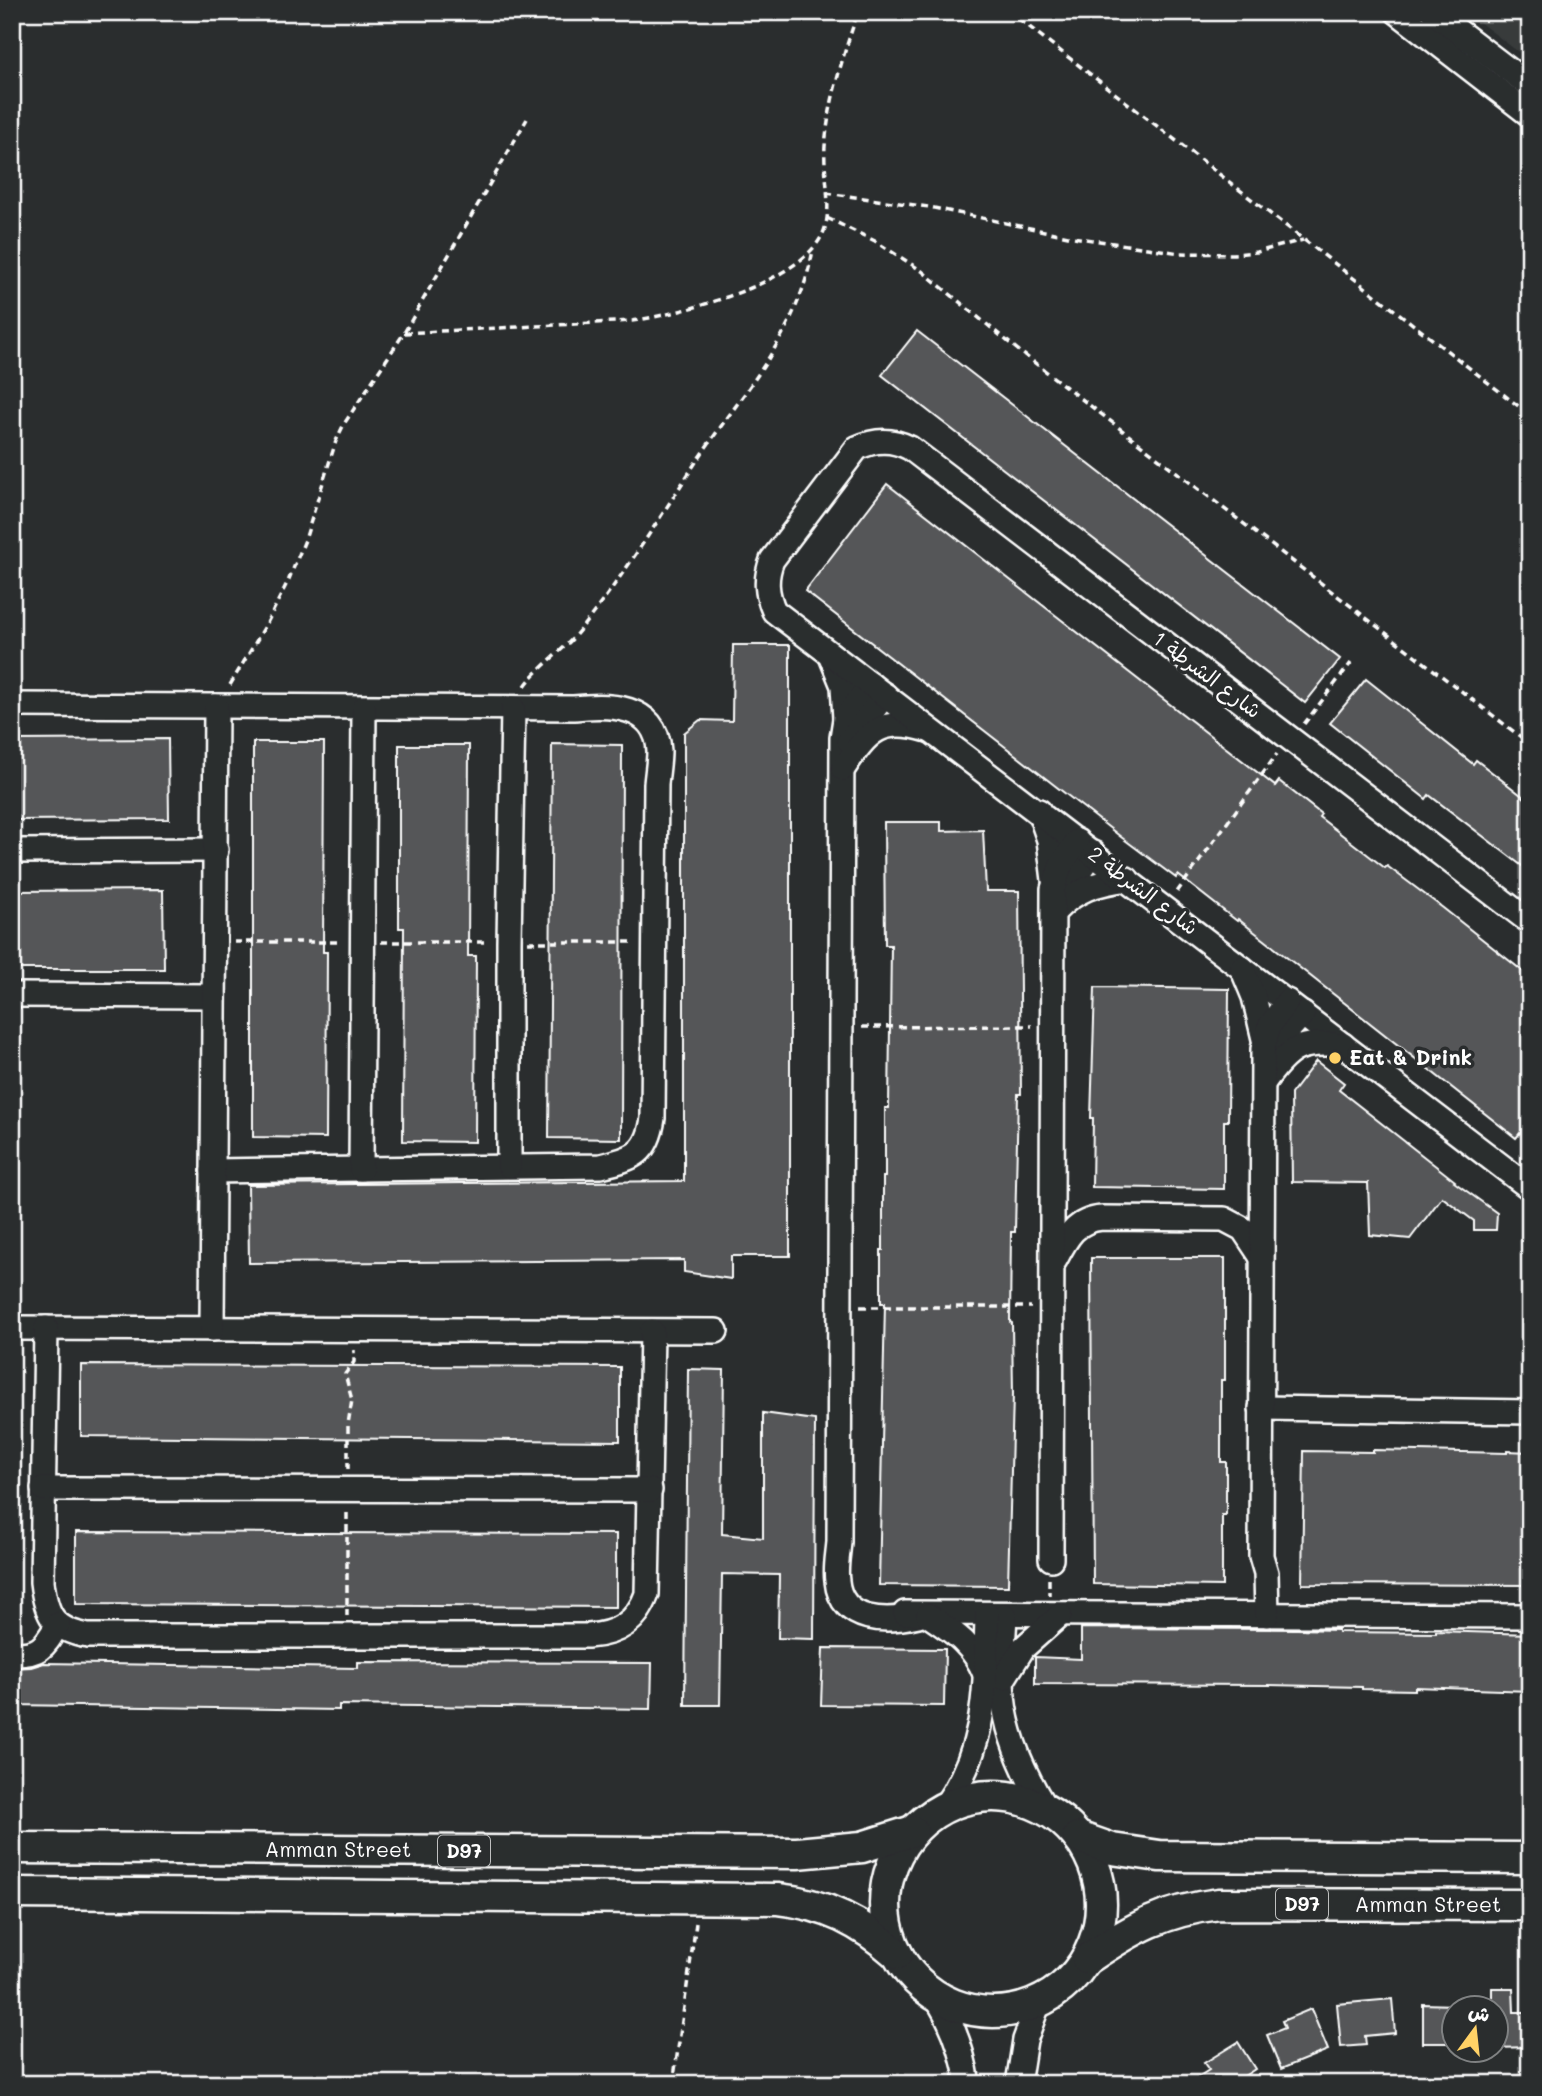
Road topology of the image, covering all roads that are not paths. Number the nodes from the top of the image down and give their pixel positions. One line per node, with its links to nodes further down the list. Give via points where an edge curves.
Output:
1 (1397, 12): 4 (street)
2 (1433, 12): 3 (street)
3 (1530, 86)
4 (1530, 115)
5 (879, 441): 6 (street, شارع الشرطة 2, via 858,448 769,568 767,589 774,611); 22 (street, شارع الشرطة 1, via 910,448)
6 (831, 654): 7 (street, شارع الشرطة 2); 12 (street, via 843,686)
7 (878, 689): 12 (street, via 851,708); 13 (street, شارع الشرطة 2); 14 (street)
8 (12, 705): 9 (street)
9 (216, 706): 10 (street); 17 (street)
10 (364, 708): 11 (street); 31 (street)
11 (513, 708): 30 (street); 30 (street, via 574,708 616,716 636,730 648,750 656,784 653,1118 649,1138 641,1152 601,1166)
12 (845, 719): 14 (street)
13 (935, 732): 14 (street, via 909,724 889,725); 15 (street, شارع الشرطة 2)
14 (843, 759): 46 (street, via 839,1542 850,1583 861,1597 879,1607)
15 (1039, 811): 16 (street, شارع الشرطة 2); 20 (street, via 1052,855)
16 (1085, 847): 19 (street, شارع الشرطة 2); 20 (street, via 1061,865); 21 (street)
17 (215, 850): 18 (street); 25 (street)
18 (12, 851)
19 (1127, 879): 21 (street, via 1083,889); 23 (street, شارع الشرطة 2)
20 (1054, 887): 21 (street)
21 (1055, 912): 35 (street)
22 (1530, 922)
23 (1240, 965): 26 (street, شارع الشرطة 2); 27 (street)
24 (12, 995): 25 (street)
25 (214, 996): 32 (street)
26 (1295, 1007): 27 (street, via 1269,1027); 28 (street, شارع الشرطة 2); 29 (street)
27 (1264, 1039): 29 (street)
28 (1343, 1045): 29 (street, via 1318,1043 1295,1049); 33 (street, شارع الشرطة 2)
29 (1264, 1074): 34 (street)
30 (509, 1166): 31 (street)
31 (361, 1169): 32 (street)
32 (213, 1171): 38 (street)
33 (1530, 1188)
34 (1261, 1256): 35 (street, via 1243,1229 1224,1219 1102,1218 1073,1230); 41 (street)
35 (1053, 1263): 45 (street)
36 (12, 1328): 37 (street)
37 (46, 1328): 38 (street); 43 (street)
38 (212, 1329): 39 (street)
39 (652, 1331): 40 (street); 44 (street)
40 (716, 1331)
41 (1261, 1408): 42 (street); 49 (street, via 1261,1556 1255,1569)
42 (1530, 1412)
43 (43, 1489): 44 (street); 51 (street, via 44,1605)
44 (650, 1490): 51 (street, via 648,1582 643,1605 627,1624 600,1635 88,1636)
45 (1051, 1559)
46 (923, 1615): 47 (street); 53 (street, via 967,1643)
47 (996, 1615): 48 (street); 53 (street)
48 (1060, 1615): 49 (street); 53 (street)
49 (1260, 1615): 50 (street)
50 (1530, 1616)
51 (58, 1624): 52 (street, via 41,1649 29,1655)
52 (12, 1654)
53 (994, 1679): 54 (street, via 975,1745); 55 (street, via 1003,1695 1017,1756)
54 (943, 1809): 55 (main road, via 963,1800 1007,1797); 56 (main road)
55 (1047, 1811): 57 (main road)
56 (914, 1831): 58 (main road, Amman Street / D97, via 862,1847 797,1853); 62 (main road, via 888,1877 888,1930)
57 (1077, 1837): 59 (main road, via 1112,1849 1159,1856); 63 (main road, via 1100,1884 1097,1935)
58 (15, 1848)
59 (1530, 1858)
60 (12, 1893): 62 (main road, via 778,1899 848,1918)
61 (1530, 1905): 63 (main road, Amman Street / D97, via 1219,1904 1162,1916)
62 (897, 1954): 64 (main road, via 912,1976)
63 (1087, 1959): 65 (main road, via 1066,1984)
64 (933, 1993): 65 (main road, via 952,2004 996,2012); 66 (street, via 953,2028)
65 (1039, 2002): 67 (street, via 1025,2040)
66 (968, 2084)
67 (1017, 2084)

